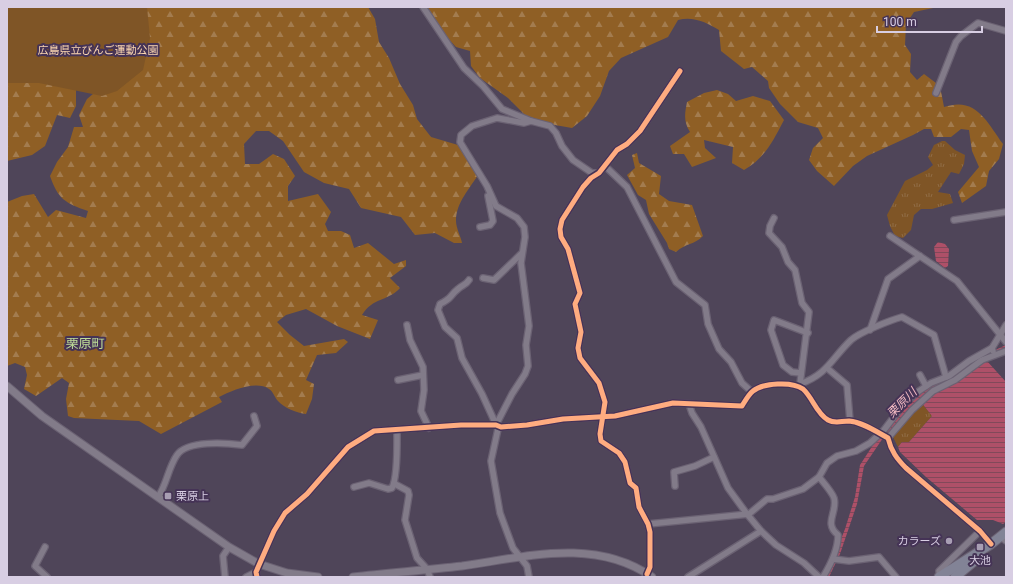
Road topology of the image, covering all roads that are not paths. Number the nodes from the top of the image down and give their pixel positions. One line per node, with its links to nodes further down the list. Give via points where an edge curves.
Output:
1 (423, 7): 5 (street, via 464,68 502,109)
2 (1006, 32): 4 (street, via 978,23 961,36 956,42)
3 (680, 71): 6 (street, via 640,131 617,150)
4 (936, 93)
5 (531, 121): 7 (street, via 550,126 573,160 592,173); 8 (street, via 524,123 491,119 472,126 461,135 460,142)
6 (605, 166): 7 (street); 35 (street, via 627,187 676,282 705,304 708,324 719,349 731,362 742,383)
7 (599, 173): 38 (street, via 583,186 562,220 560,228 580,293 575,304 581,332 578,348 580,358 603,392)
8 (484, 183): 12 (street, via 493,222); 14 (street, via 496,206 517,218 524,227 525,237)
9 (1006, 212): 11 (street)
10 (774, 218): 21 (street, via 769,233 782,247 788,262 795,270 802,303 809,312)
11 (954, 220)
12 (480, 227)
13 (890, 236): 15 (street)
14 (521, 254): 16 (street, via 494,280); 40 (street, via 529,326 526,345 528,366)
15 (920, 256): 20 (street, via 888,279); 22 (street, via 957,281)
16 (482, 278)
17 (469, 280): 40 (street, via 456,290 451,299 440,304 438,310 445,327 458,338 462,358)
18 (407, 325): 28 (street, via 410,340 423,367)
19 (1006, 325): 22 (street)
20 (870, 330): 26 (street, via 852,339); 30 (street, via 902,317 932,333)
21 (808, 333): 27 (street); 27 (street, via 774,320 771,330 783,365 792,372)
22 (1001, 336): 23 (street); 24 (street)
23 (1006, 342)
24 (994, 351): 25 (street); 30 (street, via 969,361); 44 (street, via 955,380 927,396)
25 (1006, 351)
26 (827, 368): 33 (street); 39 (street, via 847,385)
27 (801, 373): 33 (street)
28 (423, 375): 31 (street); 41 (street, via 421,411)
29 (920, 375): 34 (street)
30 (946, 378): 34 (street)
31 (398, 380)
32 (7, 386): 50 (street, via 42,416)
33 (800, 386): 35 (street, via 763,385); 39 (street, via 823,416 830,421)
34 (926, 386): 43 (street, via 903,405)
35 (752, 392): 36 (street, via 742,406)
36 (689, 404): 38 (street, via 662,404); 45 (street)
37 (254, 416): 50 (street, via 257,426 242,445 215,442 183,448 177,454 167,475 165,487)
38 (604, 417): 40 (street, via 501,427); 52 (street, via 601,441 619,453 625,462 630,483 636,488 639,507)
39 (850, 421): 43 (street)
40 (496, 425): 41 (street); 59 (street, via 498,429 491,461 492,475 500,513 513,548)
41 (429, 428): 42 (street)
42 (397, 431): 47 (street); 61 (street, via 374,431 348,447 308,494 285,513)
43 (880, 433): 44 (street); 46 (street, via 863,448 837,456 827,463)
44 (887, 438): 54 (street, via 896,458 906,468)
45 (714, 457): 48 (street, via 674,472); 51 (street, via 728,488)
46 (819, 477): 51 (street, via 803,489 767,499); 60 (street, via 834,498 830,523 838,535)
47 (395, 484): 49 (street, via 388,489 369,483); 62 (street, via 408,491 405,520 417,558)
48 (675, 486)
49 (354, 487)
50 (158, 497): 58 (street)
51 (747, 514): 52 (street); 53 (street)
52 (648, 524): 64 (street)
53 (761, 531): 72 (street); 73 (street)
54 (980, 531): 56 (street); 76 (street, via 939,571)
55 (1004, 537): 56 (highway)
56 (991, 544): 76 (highway); 77 (highway)
57 (45, 547): 65 (street, via 35,566)
58 (229, 547): 61 (street); 66 (street, via 223,556)
59 (520, 558): 62 (street); 64 (street, via 568,552 595,555 622,562); 71 (street, via 527,566)
60 (835, 559): 74 (street); 75 (street, via 849,561 879,558)
61 (259, 564): 63 (street); 68 (street, via 287,573)
62 (427, 569): 69 (street); 70 (street)
63 (256, 575): 67 (street)
64 (649, 575)
65 (47, 577)
66 (225, 577)
67 (246, 577)
68 (318, 577)
69 (353, 577)
70 (430, 577)
71 (529, 577)
72 (688, 577)
73 (819, 577)
74 (823, 577)
75 (896, 577)
76 (939, 577)
77 (954, 577)

